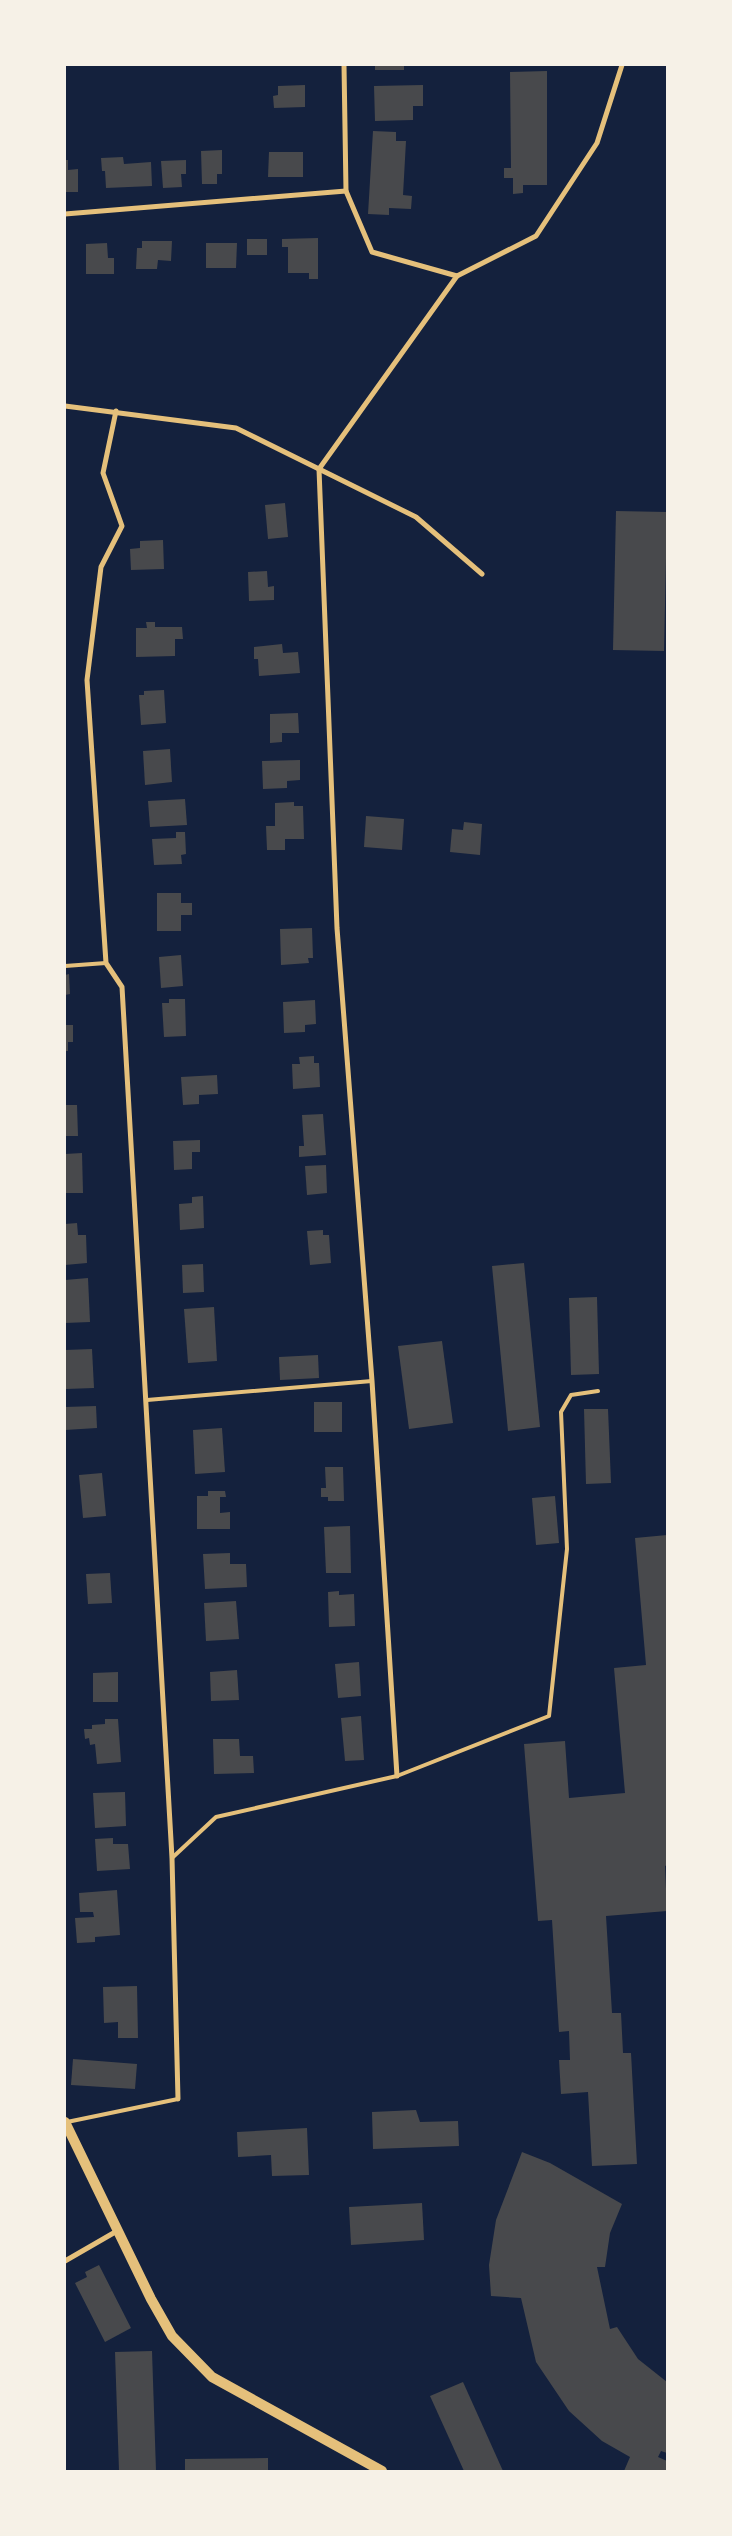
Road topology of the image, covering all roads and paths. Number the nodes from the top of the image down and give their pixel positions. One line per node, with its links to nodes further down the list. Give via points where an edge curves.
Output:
1 (344, 65): 3 (street)
2 (622, 65): 5 (street, via 598,143 536,236)
3 (346, 191): 4 (street); 5 (street, via 372,252)
4 (65, 214)
5 (458, 276): 8 (street)
6 (65, 406): 7 (street)
7 (116, 411): 8 (street, via 236,428); 10 (street, via 103,473 122,526 101,567 87,680)
8 (319, 469): 9 (street, via 416,517); 12 (street, via 337,928)
9 (482, 574)
10 (106, 963): 11 (lane); 14 (street, via 122,987)
11 (65, 966)
12 (372, 1381): 14 (lane); 15 (street)
13 (598, 1391): 15 (lane, via 572,1396 561,1412 567,1549 549,1716)
14 (147, 1400): 16 (street)
15 (397, 1776): 16 (lane, via 216,1817)
16 (172, 1858): 17 (street)
17 (178, 2099): 18 (lane)
18 (65, 2122): 19 (main road)
19 (118, 2230): 20 (street); 21 (main road, via 172,2336 212,2378)
20 (65, 2261)
21 (382, 2471)

